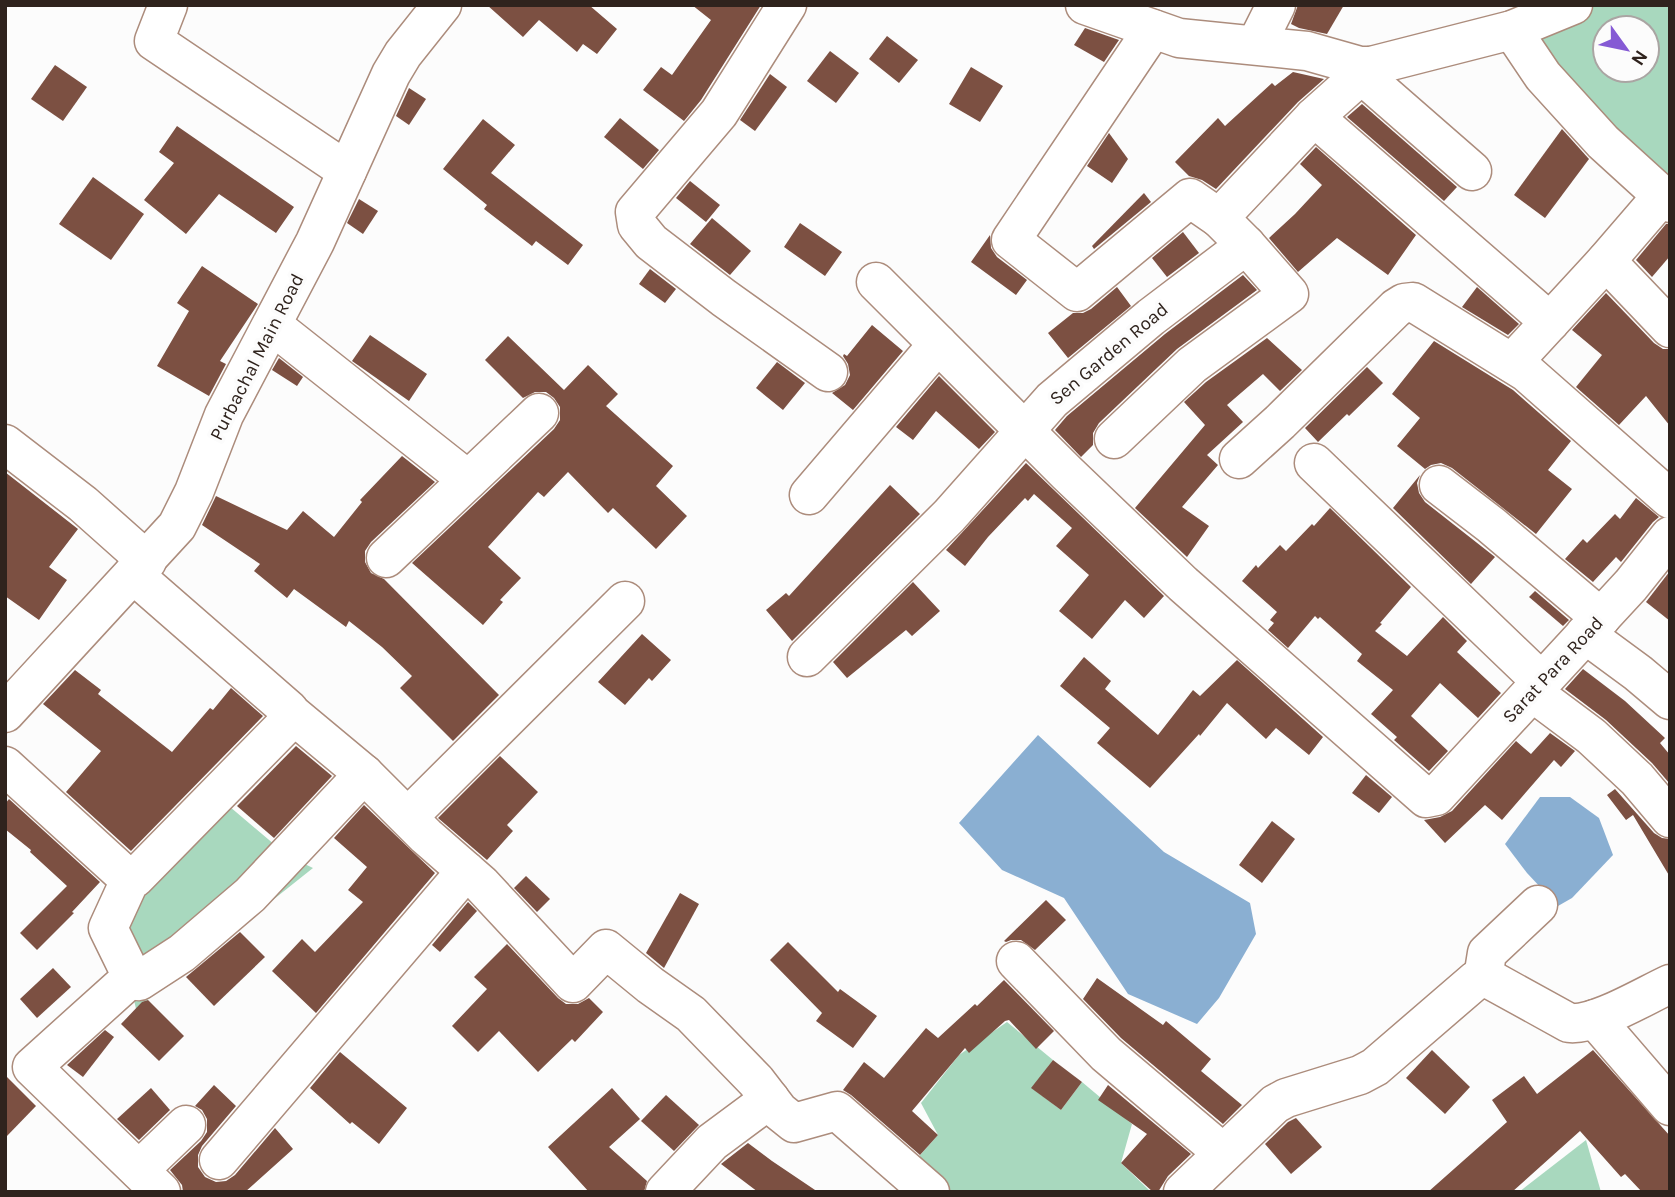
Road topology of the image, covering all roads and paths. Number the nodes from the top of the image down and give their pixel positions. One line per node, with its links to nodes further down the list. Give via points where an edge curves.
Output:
1 (168, 5): 12 (street, via 154,41)
2 (442, 5): 12 (street, Purbachal Main Road, via 396,65)
3 (787, 5): 24 (street, via 719,113 650,193 634,219 652,242)
4 (1085, 5): 7 (street)
5 (1276, 5): 9 (street)
6 (1571, 6): 8 (street)
7 (1153, 29): 9 (street, via 1179,38); 15 (street, via 1011,240 1077,292 1191,198)
8 (1512, 30): 10 (street); 14 (street, via 1543,76 1603,142)
9 (1256, 45): 10 (street, via 1307,51)
10 (1367, 70): 11 (street); 13 (street)
11 (1314, 117): 15 (street); 19 (street)
12 (347, 171): 20 (street, Purbachal Main Road)
13 (1472, 171)
14 (1666, 200): 17 (street)
15 (1219, 218): 16 (street)
16 (1246, 245): 26 (street, Sen Garden Road, via 1151,317); 27 (street, via 1289,294 1192,365)
17 (1606, 261): 19 (street); 21 (street)
18 (876, 282): 22 (street)
19 (1550, 322): 23 (street)
20 (272, 326): 31 (street); 37 (street, Purbachal Main Road, via 224,415 187,508)
21 (1670, 328)
22 (938, 344): 26 (street); 33 (street)
23 (1512, 363): 29 (street, via 1413,302 1404,303); 34 (street)
24 (828, 372)
25 (539, 412): 31 (street)
26 (1024, 429): 40 (street, Sen Garden Road, via 949,516); 41 (street, Sarat Para Road, via 1183,584 1426,798 1436,796)
27 (1114, 439)
28 (5, 444): 37 (street, via 83,504)
29 (1239, 459)
30 (1314, 463): 41 (street)
31 (467, 481): 36 (street)
32 (1439, 485): 39 (street, via 1491,525)
33 (809, 495)
34 (1670, 499)
35 (1670, 536): 39 (street, Sarat Para Road)
36 (386, 558)
37 (140, 567): 43 (street, Purbachal Main Road); 44 (street)
38 (625, 601): 47 (street)
39 (1593, 626): 41 (street, Sarat Para Road); 42 (street)
40 (807, 657)
41 (1537, 687): 48 (street, via 1637,779)
42 (1670, 700)
43 (5, 713)
44 (292, 714): 46 (street); 50 (street, via 289,723)
45 (5, 766): 50 (street)
46 (364, 774): 47 (street); 53 (street, via 250,895 182,953 139,981)
47 (408, 817): 49 (street)
48 (1670, 818)
49 (466, 871): 57 (street, via 573,982 606,949 691,1013); 61 (street)
50 (130, 880): 53 (street, via 108,928)
51 (1538, 905): 54 (street, via 1487,953)
52 (1016, 961): 60 (street, via 1106,1054)
53 (132, 977): 62 (street, via 32,1067)
54 (1483, 978): 56 (street, via 1569,1023); 60 (street, via 1375,1067 1275,1104)
55 (1670, 984): 56 (street)
56 (1595, 1019): 58 (street)
57 (770, 1099): 63 (street, via 712,1142); 64 (street, via 794,1123 837,1111)
58 (1670, 1106)
59 (186, 1125): 62 (street)
60 (1223, 1153): 65 (street)
61 (219, 1160)
62 (150, 1181)
63 (665, 1192)
64 (930, 1192)
65 (1183, 1192)

